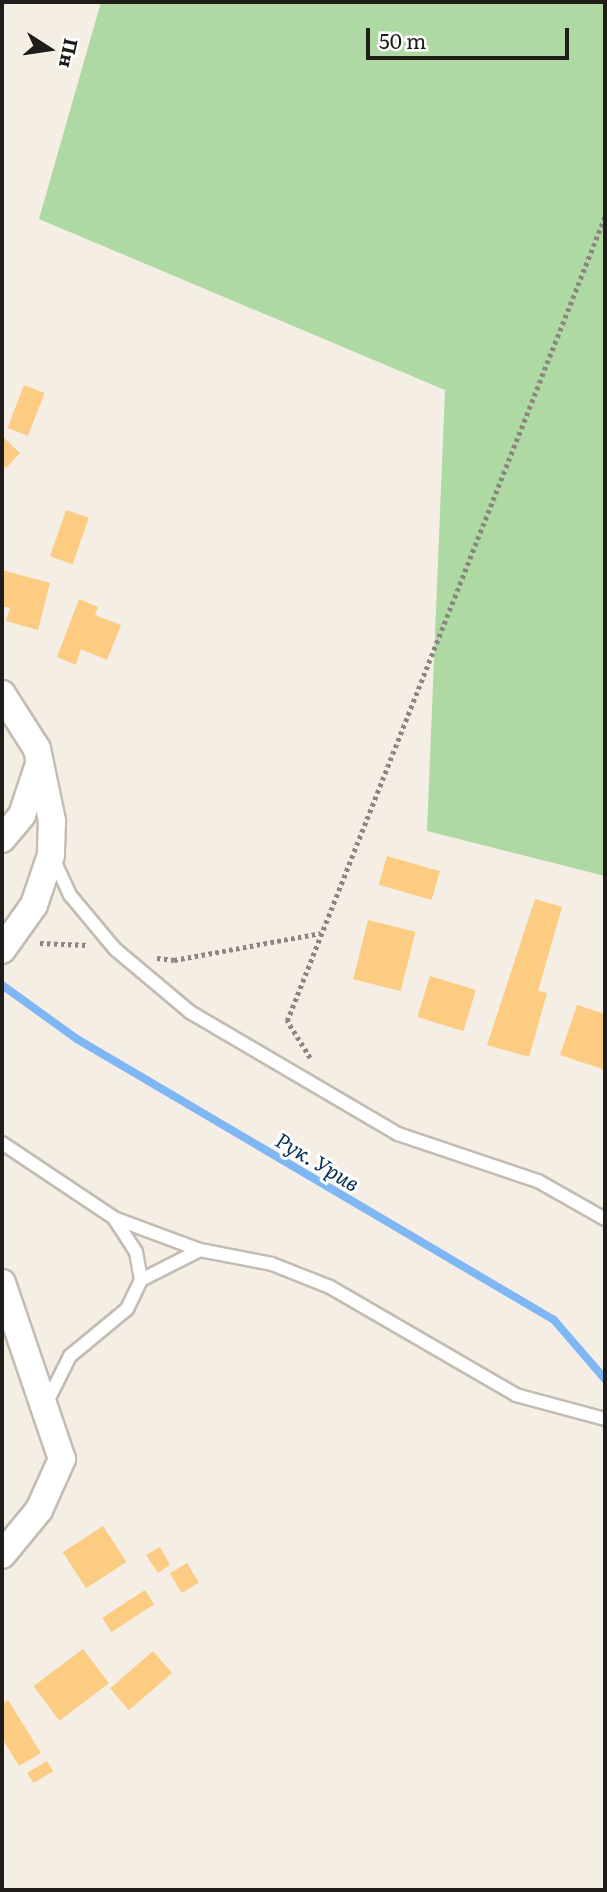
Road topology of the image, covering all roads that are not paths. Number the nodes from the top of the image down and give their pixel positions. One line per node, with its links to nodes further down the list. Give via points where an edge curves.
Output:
1 (2, 694): 2 (street, via 23,721)
2 (40, 759): 3 (street, via 26,808); 4 (street, via 52,821)
3 (2, 839)
4 (51, 855): 5 (street, via 34,905); 8 (lane, via 70,895 115,949 190,1012 398,1134 538,1181)
5 (2, 949)
6 (2, 1143): 7 (lane)
7 (114, 1218): 9 (lane); 10 (lane, via 136,1252)
8 (605, 1219)
9 (200, 1250): 10 (lane); 13 (lane, via 272,1264 330,1287 516,1395)
10 (141, 1280): 12 (lane, via 127,1309 69,1356 51,1385)
11 (2, 1283): 12 (street)
12 (46, 1406): 14 (street, via 62,1459 58,1477)
13 (605, 1419)
14 (2, 1555)

